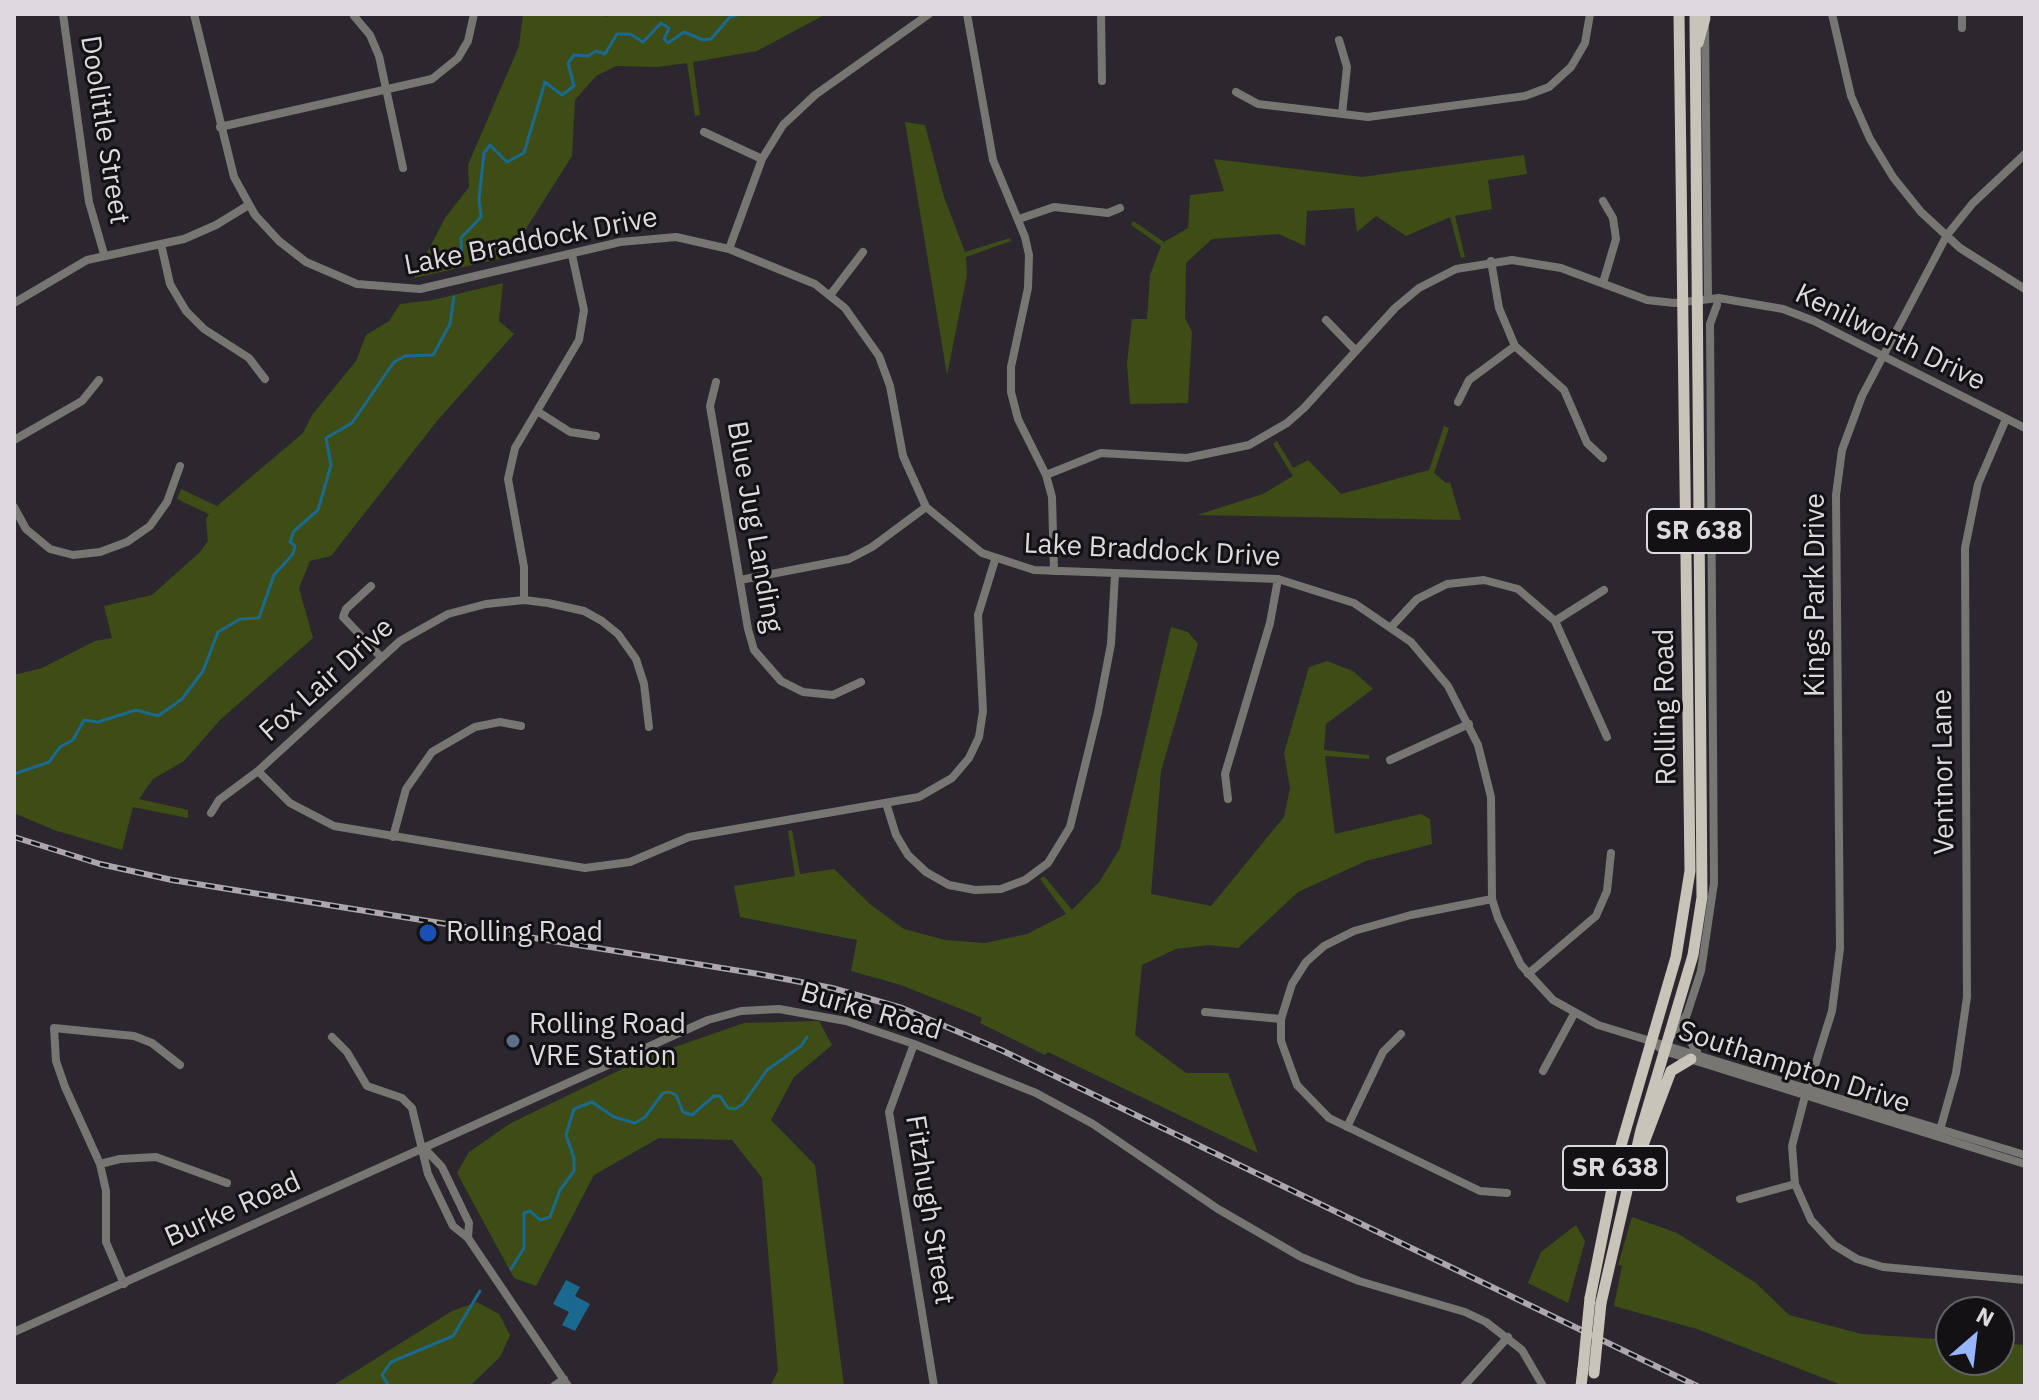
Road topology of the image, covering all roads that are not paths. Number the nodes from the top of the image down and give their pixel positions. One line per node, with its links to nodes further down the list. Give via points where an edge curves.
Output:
1 (63, 14): 32 (street, Doolittle Street, via 89,202)
2 (194, 14): 19 (street, Lake Braddock Drive)
3 (474, 14): 16 (street, via 468,41 448,68 421,84)
4 (929, 14): 22 (street, via 797,111)
5 (967, 14): 27 (street, via 993,160)
6 (1101, 14): 15 (street)
7 (1590, 14): 18 (street, via 1585,43 1571,67 1533,94 1388,117)
8 (1679, 14): 40 (main road, Rolling Road / SR 638)
9 (1832, 14): 28 (street, via 1845,78 1870,139 1906,195)
10 (1962, 14): 13 (street)
11 (1702, 15): 38 (street, Rolling Road); 38 (main road, Rolling Road / SR 638, via 1695,55)
12 (354, 16): 16 (street, via 375,44)
13 (1962, 28)
14 (1339, 40): 18 (street, via 1347,67)
15 (1102, 81)
16 (387, 92): 19 (street); 23 (street)
17 (1236, 92): 18 (street, via 1258,104)
18 (1342, 114)
19 (220, 127): 25 (street, Lake Braddock Drive)
20 (704, 132): 22 (street)
21 (2025, 154): 28 (street, Kings Park Drive)
22 (762, 159): 30 (street)
23 (403, 168)
24 (1603, 201): 35 (street, via 1616,239)
25 (247, 206): 29 (street, via 207,229); 33 (street, Lake Braddock Drive, via 306,262 377,288 434,287)
26 (1120, 208): 27 (street, via 1108,213 1062,206)
27 (1019, 219): 58 (street, via 1030,270 1011,392 1018,419)
28 (1947, 235): 36 (street); 46 (street, Kings Park Drive)
29 (161, 244): 32 (street); 47 (street, via 170,284 186,311 249,358)
30 (729, 249): 33 (street, Lake Braddock Drive, via 662,237); 37 (street, Lake Braddock Drive)
31 (863, 252): 37 (street)
32 (104, 254): 41 (street)
33 (572, 255): 51 (street, via 583,299 582,329 574,353)
34 (1491, 261): 35 (street, Kenilworth Drive, via 1538,262); 44 (street, via 1499,308); 45 (street, Kenilworth Drive, via 1456,269 1419,288)
35 (1603, 283): 40 (street, Kenilworth Drive, via 1647,300)
36 (2025, 289)
37 (831, 294): 60 (street, Lake Braddock Drive, via 879,356 903,456)
38 (1701, 301): 39 (street, Kenilworth Drive); 40 (street, Kenilworth Drive); 42 (street, Kenilworth Drive); 94 (main road, Rolling Road / SR 638, via 1703,874 1693,955)
39 (1732, 301): 42 (street, Kenilworth Drive); 46 (street, Kenilworth Drive, via 1798,314)
40 (1682, 302): 92 (main road, Rolling Road / SR 638, via 1691,852 1681,938)
41 (14, 303)
42 (1717, 305): 88 (street, Rolling Road, via 1710,324 1714,883 1707,949)
43 (1326, 320): 45 (street)
44 (1515, 346): 50 (street, via 1469,380); 56 (street, via 1564,390 1587,443)
45 (1356, 351): 58 (street, Kenilworth Drive, via 1296,415 1249,445 1187,458 1101,453)
46 (1883, 356): 52 (street, Kenilworth Drive); 98 (street, Kings Park Drive, via 1851,421 1837,475 1840,948 1832,1011)
47 (265, 379)
48 (99, 380): 55 (street, via 82,401)
49 (716, 382): 65 (street, Blue Jug Landing, via 710,406)
50 (1458, 402)
51 (537, 411): 54 (street, via 570,432); 68 (street, via 515,448 508,479 524,567)
52 (2006, 419): 53 (street, Kenilworth Drive); 100 (street, Ventnor Lane, via 1978,484 1965,548 1967,997 1956,1073)
53 (2025, 428)
54 (596, 436)
55 (14, 440)
56 (1603, 458)
57 (180, 466): 59 (street, via 167,502 150,526 100,552 73,555 50,549 26,529)
58 (1046, 475): 62 (street, via 1054,506)
59 (14, 507)
60 (926, 507): 61 (street, Lake Braddock Drive, via 961,539); 65 (street, via 849,559)
61 (995, 560): 62 (street, Lake Braddock Drive); 80 (street, via 978,615 983,711 973,752 940,787)
62 (1054, 571): 63 (street, Lake Braddock Drive)
63 (1115, 574): 64 (street, Lake Braddock Drive); 80 (street, via 1111,644 1098,712 1070,827 1048,863 1001,889 949,885 908,855)
64 (1278, 579): 70 (street, Lake Braddock Drive, via 1335,595); 79 (street, via 1225,774)
65 (740, 580): 72 (street, Blue Jug Landing, via 754,650 781,681 825,695 840,694)
66 (371, 586): 71 (street, via 343,617)
67 (1604, 590): 69 (street)
68 (524, 600): 71 (street, Fox Lair Drive, via 448,614); 75 (street, Fox Lair Drive, via 584,611 618,634 641,672)
69 (1555, 621): 70 (street, via 1518,589 1472,579 1426,593); 76 (street)
70 (1392, 626): 73 (street, Lake Braddock Drive, via 1438,672)
71 (381, 657): 78 (street, Fox Lair Drive)
72 (861, 682)
73 (1469, 724): 77 (street); 84 (street, Lake Braddock Drive, via 1491,797)
74 (521, 726): 82 (street, via 500,722 475,727 432,752 406,789)
75 (649, 727)
76 (1607, 737)
77 (1390, 760)
78 (258, 771): 81 (street, Fox Lair Drive, via 219,800); 82 (street, via 290,803 319,821)
79 (1228, 799)
80 (886, 803): 82 (street, via 689,837 630,862 595,868)
81 (211, 813)
82 (393, 837)
83 (1611, 853): 85 (street, via 1607,891 1596,916)
84 (1492, 899): 85 (street, Lake Braddock Drive, via 1511,950); 89 (street, via 1411,915 1334,940 1298,973)
85 (1528, 974): 87 (street, Lake Braddock Drive)
86 (1205, 1012): 89 (street)
87 (1574, 1014): 92 (street, Lake Braddock Drive); 97 (street)
88 (1687, 1014): 94 (street, Rolling Road); 95 (street, via 1686,1035)
89 (1281, 1019): 99 (street, via 1284,1056 1297,1085 1319,1111)
90 (1401, 1034): 99 (street, via 1383,1052)
91 (332, 1037): 101 (street, via 367,1086 408,1103)
92 (1650, 1041): 94 (street, Southampton Drive); 113 (main road, Rolling Road / SR 638, via 1610,1189)
93 (914, 1044): 101 (street, Burke Road, via 811,1013 741,1011 675,1035); 115 (street, Burke Road, via 1069,1110 1301,1257 1359,1281 1465,1312); 119 (street, Fitzhugh Street, via 889,1112)
94 (1665, 1047): 95 (street, Southampton Drive); 105 (main road, Rolling Road / SR 638)
95 (1694, 1056): 98 (street, Southampton Drive); 105 (main road, via 1671,1071)
96 (180, 1065): 103 (street, via 134,1036 54,1028 56,1061)
97 (1543, 1071)
98 (1807, 1092): 100 (street, Southampton Drive); 104 (street, Southampton Drive); 107 (street, Kings Park Drive, via 1792,1146)
99 (1347, 1127): 108 (street, via 1480,1191)
100 (1940, 1130): 102 (street, Southampton Drive)
101 (424, 1148): 110 (street, via 428,1174 446,1213); 110 (street, via 449,1181 469,1223); 112 (street, Burke Road)
102 (2025, 1155)
103 (100, 1164): 106 (street, via 156,1157); 112 (street, via 106,1242)
104 (2025, 1164)
105 (1628, 1178): 113 (main road, Rolling Road / SR 638)
106 (227, 1183)
107 (1795, 1184): 109 (street); 111 (street, via 1818,1228 1857,1259 1895,1269)
108 (1507, 1193)
109 (1740, 1199)
110 (468, 1238): 117 (street)
111 (2025, 1280)
112 (124, 1284): 114 (street, Burke Road)
113 (1595, 1300): 116 (main road, Rolling Road / SR 638, bridge)
114 (14, 1332)
115 (1508, 1337): 120 (street); 121 (street, Burke Road, via 1529,1358)
116 (1590, 1376): 122 (main road, Rolling Road / SR 638)
117 (566, 1382): 118 (street)
118 (554, 1386)
119 (934, 1386)
120 (1464, 1386)
121 (1543, 1386)
122 (1581, 1386)

